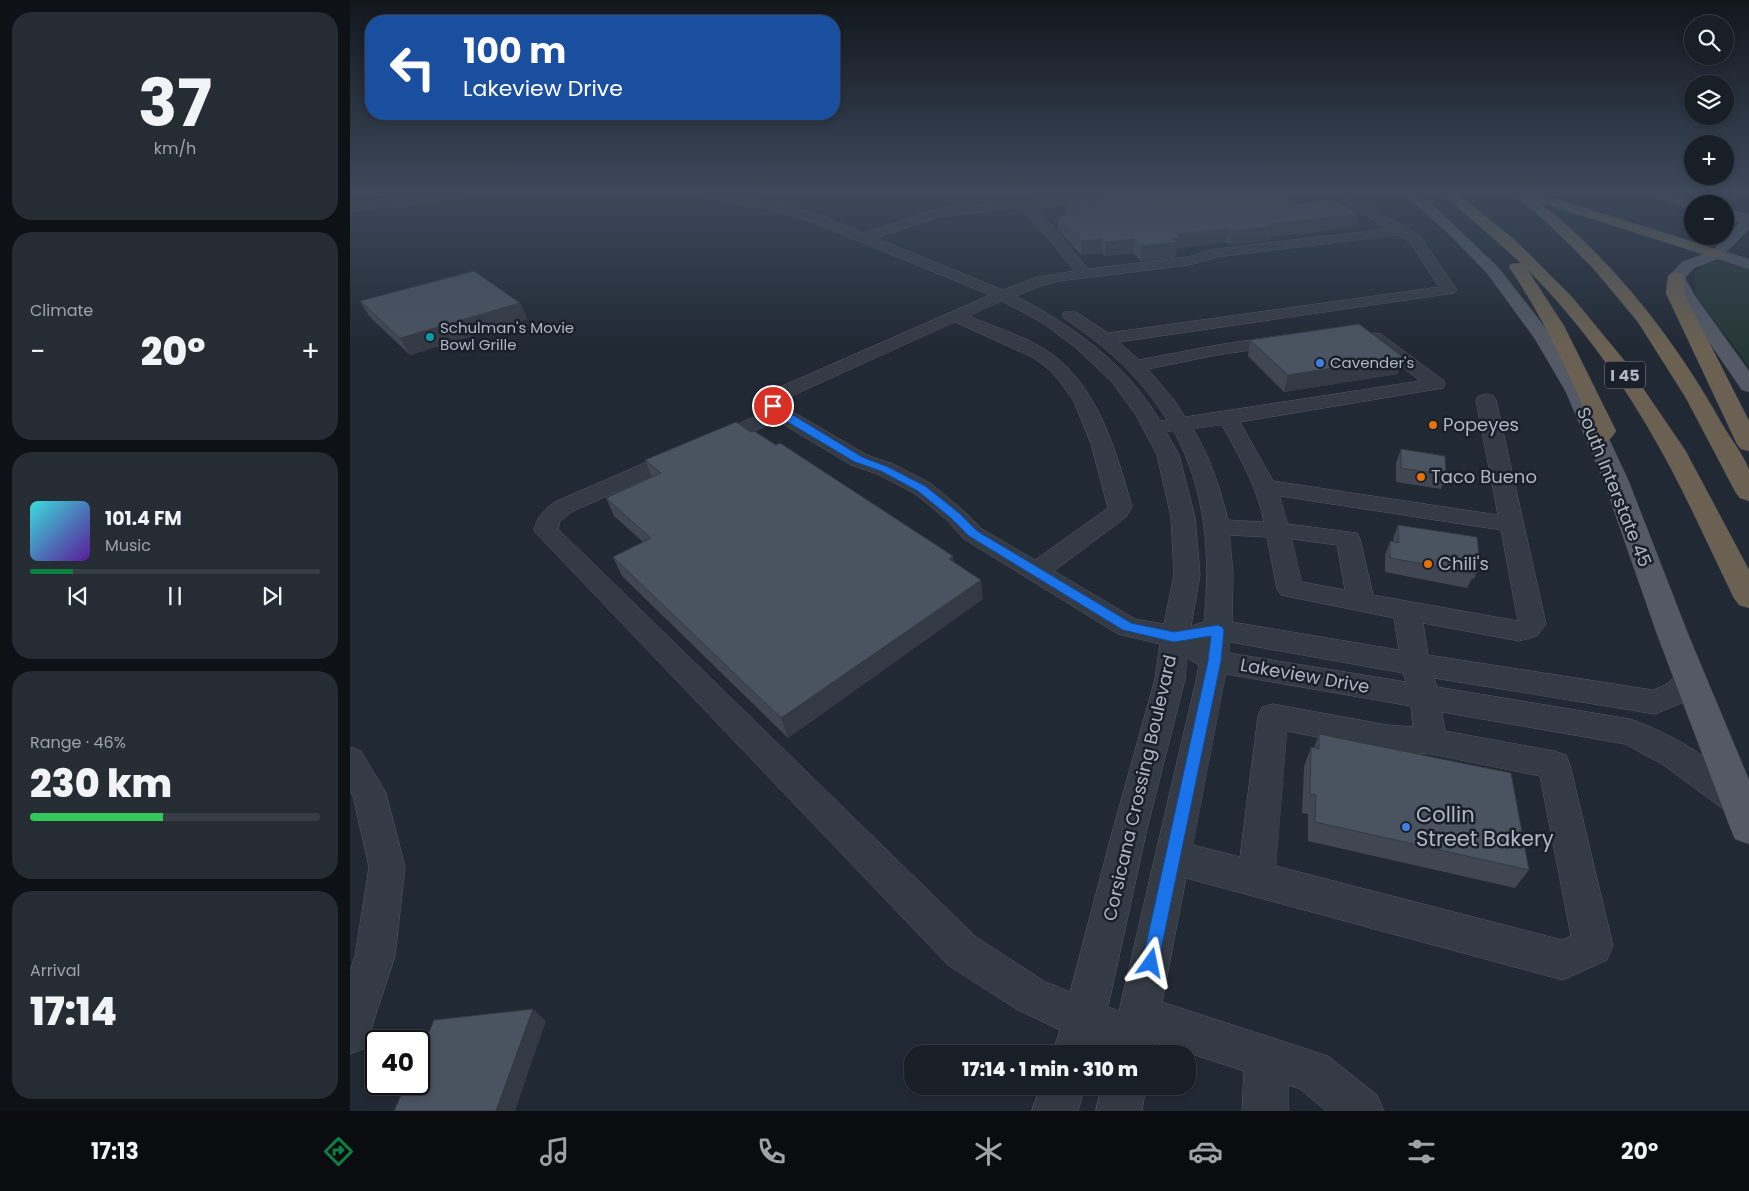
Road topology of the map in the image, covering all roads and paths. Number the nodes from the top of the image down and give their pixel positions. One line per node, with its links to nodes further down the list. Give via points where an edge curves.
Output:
1 (883, 244): 16 (street, Corsicana Crossing Boulevard)
2 (1060, 244): 14 (street)
3 (1288, 244): 14 (street, via 1215,252 1189,262)
4 (1418, 244): 20 (street, via 1449,290)
5 (1467, 244): 28 (main road, South Interstate 45, via 1526,312 1560,364)
6 (1510, 244): 11 (highway, I 45)
7 (1577, 244): 31 (highway, I 45, via 1646,319 1697,398)
8 (1696, 244): 12 (highway)
9 (1727, 244): 12 (main road)
10 (1722, 245): 12 (main road)
11 (1516, 249): 28 (highway, via 1511,259 1563,340 1605,431); 36 (highway, I 45, via 1569,303 1633,386 1681,466)
12 (1720, 251): 13 (main road); 15 (main road, via 1688,265)
13 (1749, 264)
14 (1084, 274): 16 (street, via 1059,276)
15 (1676, 277): 22 (main road); 29 (highway, via 1675,293)
16 (1012, 292): 17 (street); 20 (street, Corsicana Crossing Boulevard, via 1072,317); 27 (street, Corsicana Crossing Boulevard, via 1082,344 1119,378)
17 (956, 316): 24 (street, via 787,391 774,402 773,406); 35 (street, via 1048,360 1082,399 1109,465 1120,507 1118,512)
18 (1362, 329): 25 (street, via 1436,384)
19 (1304, 337): 21 (street)
20 (1104, 339): 21 (street, Corsicana Crossing Boulevard)
21 (1135, 366): 26 (street, Corsicana Crossing Boulevard, via 1155,387)
22 (1749, 386)
23 (1486, 400): 32 (street)
24 (780, 413): 35 (street, via 858,460 885,469 922,488 973,534); 51 (street, via 565,506 551,515 546,531 962,951 1030,995)
25 (1228, 418): 26 (street); 30 (street)
26 (1180, 425): 27 (street); 33 (street, Corsicana Crossing Boulevard, via 1206,480)
27 (1153, 427): 39 (street, Corsicana Crossing Boulevard, via 1168,454 1183,517 1186,575)
28 (1597, 439): 42 (main road, South Interstate 45)
29 (1749, 444)
30 (1265, 487): 32 (street); 34 (street)
31 (1749, 493)
32 (1512, 524): 38 (street, via 1532,624 1527,629 1519,631)
33 (1217, 527): 34 (street); 40 (street, Corsicana Crossing Boulevard, via 1220,588)
34 (1279, 530): 37 (street, via 1290,589); 37 (street, via 1348,540)
35 (1036, 572): 39 (street, via 1128,627)
36 (1749, 598)
37 (1361, 602): 38 (street)
38 (1407, 611): 41 (street)
39 (1174, 637): 40 (street, Lakeview Drive); 51 (street, Corsicana Crossing Boulevard, via 1170,679)
40 (1216, 646): 41 (street, Lakeview Drive); 43 (street, Lakeview Drive); 47 (street, Corsicana Crossing Boulevard)
41 (1415, 664): 42 (street, Lakeview Drive, via 1655,702 1678,692); 43 (street)
42 (1689, 676): 46 (main road, South Interstate 45)
43 (1425, 697): 44 (street); 46 (street, Lakeview Drive, via 1630,732 1701,770)
44 (1431, 741): 48 (street, via 1387,738 1273,716); 48 (street, via 1554,765 1593,946 1563,960)
45 (350, 761): 49 (street, via 369,793 387,867 375,956)
46 (1744, 814)
47 (1173, 857): 48 (street); 50 (street, Corsicana Crossing Boulevard)
48 (1256, 880)
49 (350, 1033)
50 (1135, 1036): 51 (street); 52 (street)
51 (1079, 1037)
52 (1266, 1056): 57 (street); 58 (street, via 1313,1071)
53 (1060, 1095): 55 (street)
54 (1122, 1095): 56 (street)
55 (1055, 1111)
56 (1119, 1111)
57 (1265, 1111)
58 (1361, 1111)

